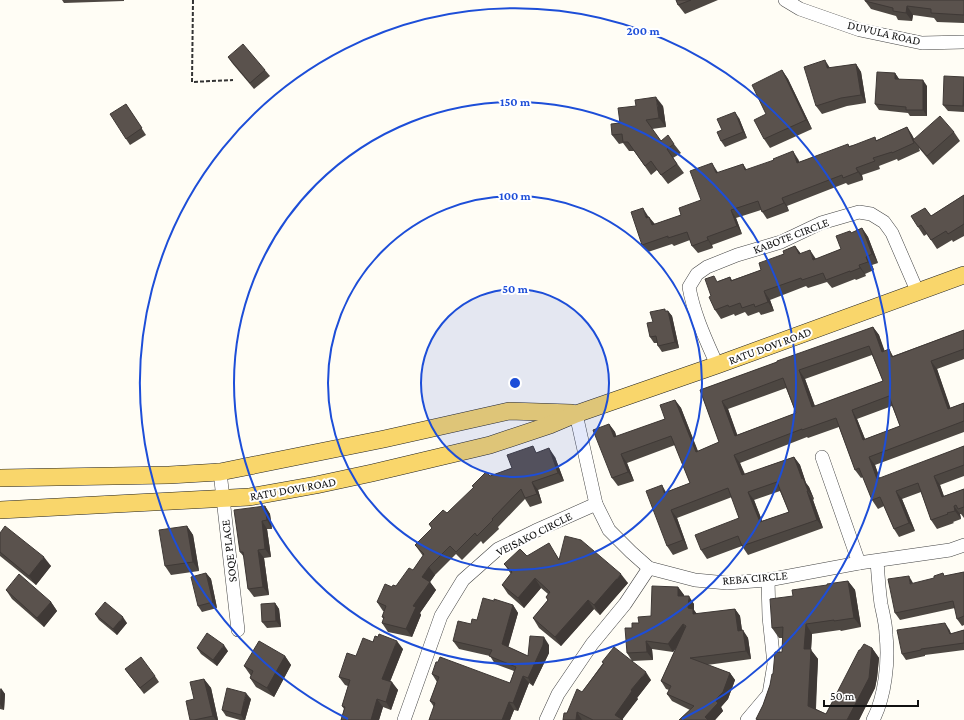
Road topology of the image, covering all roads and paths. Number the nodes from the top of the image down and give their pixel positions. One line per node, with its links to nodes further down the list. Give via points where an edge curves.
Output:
1 (193, 0): 4 (path, via 192,82)
2 (785, 0): 3 (street, DUVULA ROAD, via 800,9 860,30 922,43)
3 (964, 42)
4 (233, 80)
5 (964, 275): 6 (main road, RATU DOVI ROAD)
6 (918, 292): 7 (main road, RATU DOVI ROAD); 7 (street, KABOTE CIRCLE, via 892,233 884,222 871,214 859,212 821,224 781,242 737,255 696,274 689,287 692,302)
7 (717, 366): 8 (main road, RATU DOVI ROAD)
8 (576, 414): 10 (main road, RATU DOVI ROAD, via 509,411); 12 (main road, RATU DOVI ROAD, via 490,445 372,474 249,497); 13 (street, REBA CIRCLE)
9 (822, 457): 17 (street)
10 (220, 472): 11 (main road, RATU DOVI ROAD); 12 (street, SOQE PLACE)
11 (0, 478)
12 (223, 499): 14 (main road, RATU DOVI ROAD); 20 (street, SOQE PLACE)
13 (596, 504): 18 (street, REBA CIRCLE, via 609,530); 21 (street, VEISAKO CIRCLE, via 498,549 463,580 441,616)
14 (0, 510)
15 (964, 545): 16 (street, REBA CIRCLE, via 950,550)
16 (877, 561): 17 (street, REBA CIRCLE); 24 (street, via 887,635 885,680)
17 (859, 563): 19 (street, REBA CIRCLE)
18 (649, 568): 19 (street, REBA CIRCLE, via 695,580 727,583); 22 (street, via 558,694)
19 (768, 580): 23 (street, via 774,664 769,694)
20 (238, 630)
21 (404, 720)
22 (546, 720)
23 (747, 720)
24 (873, 720)

